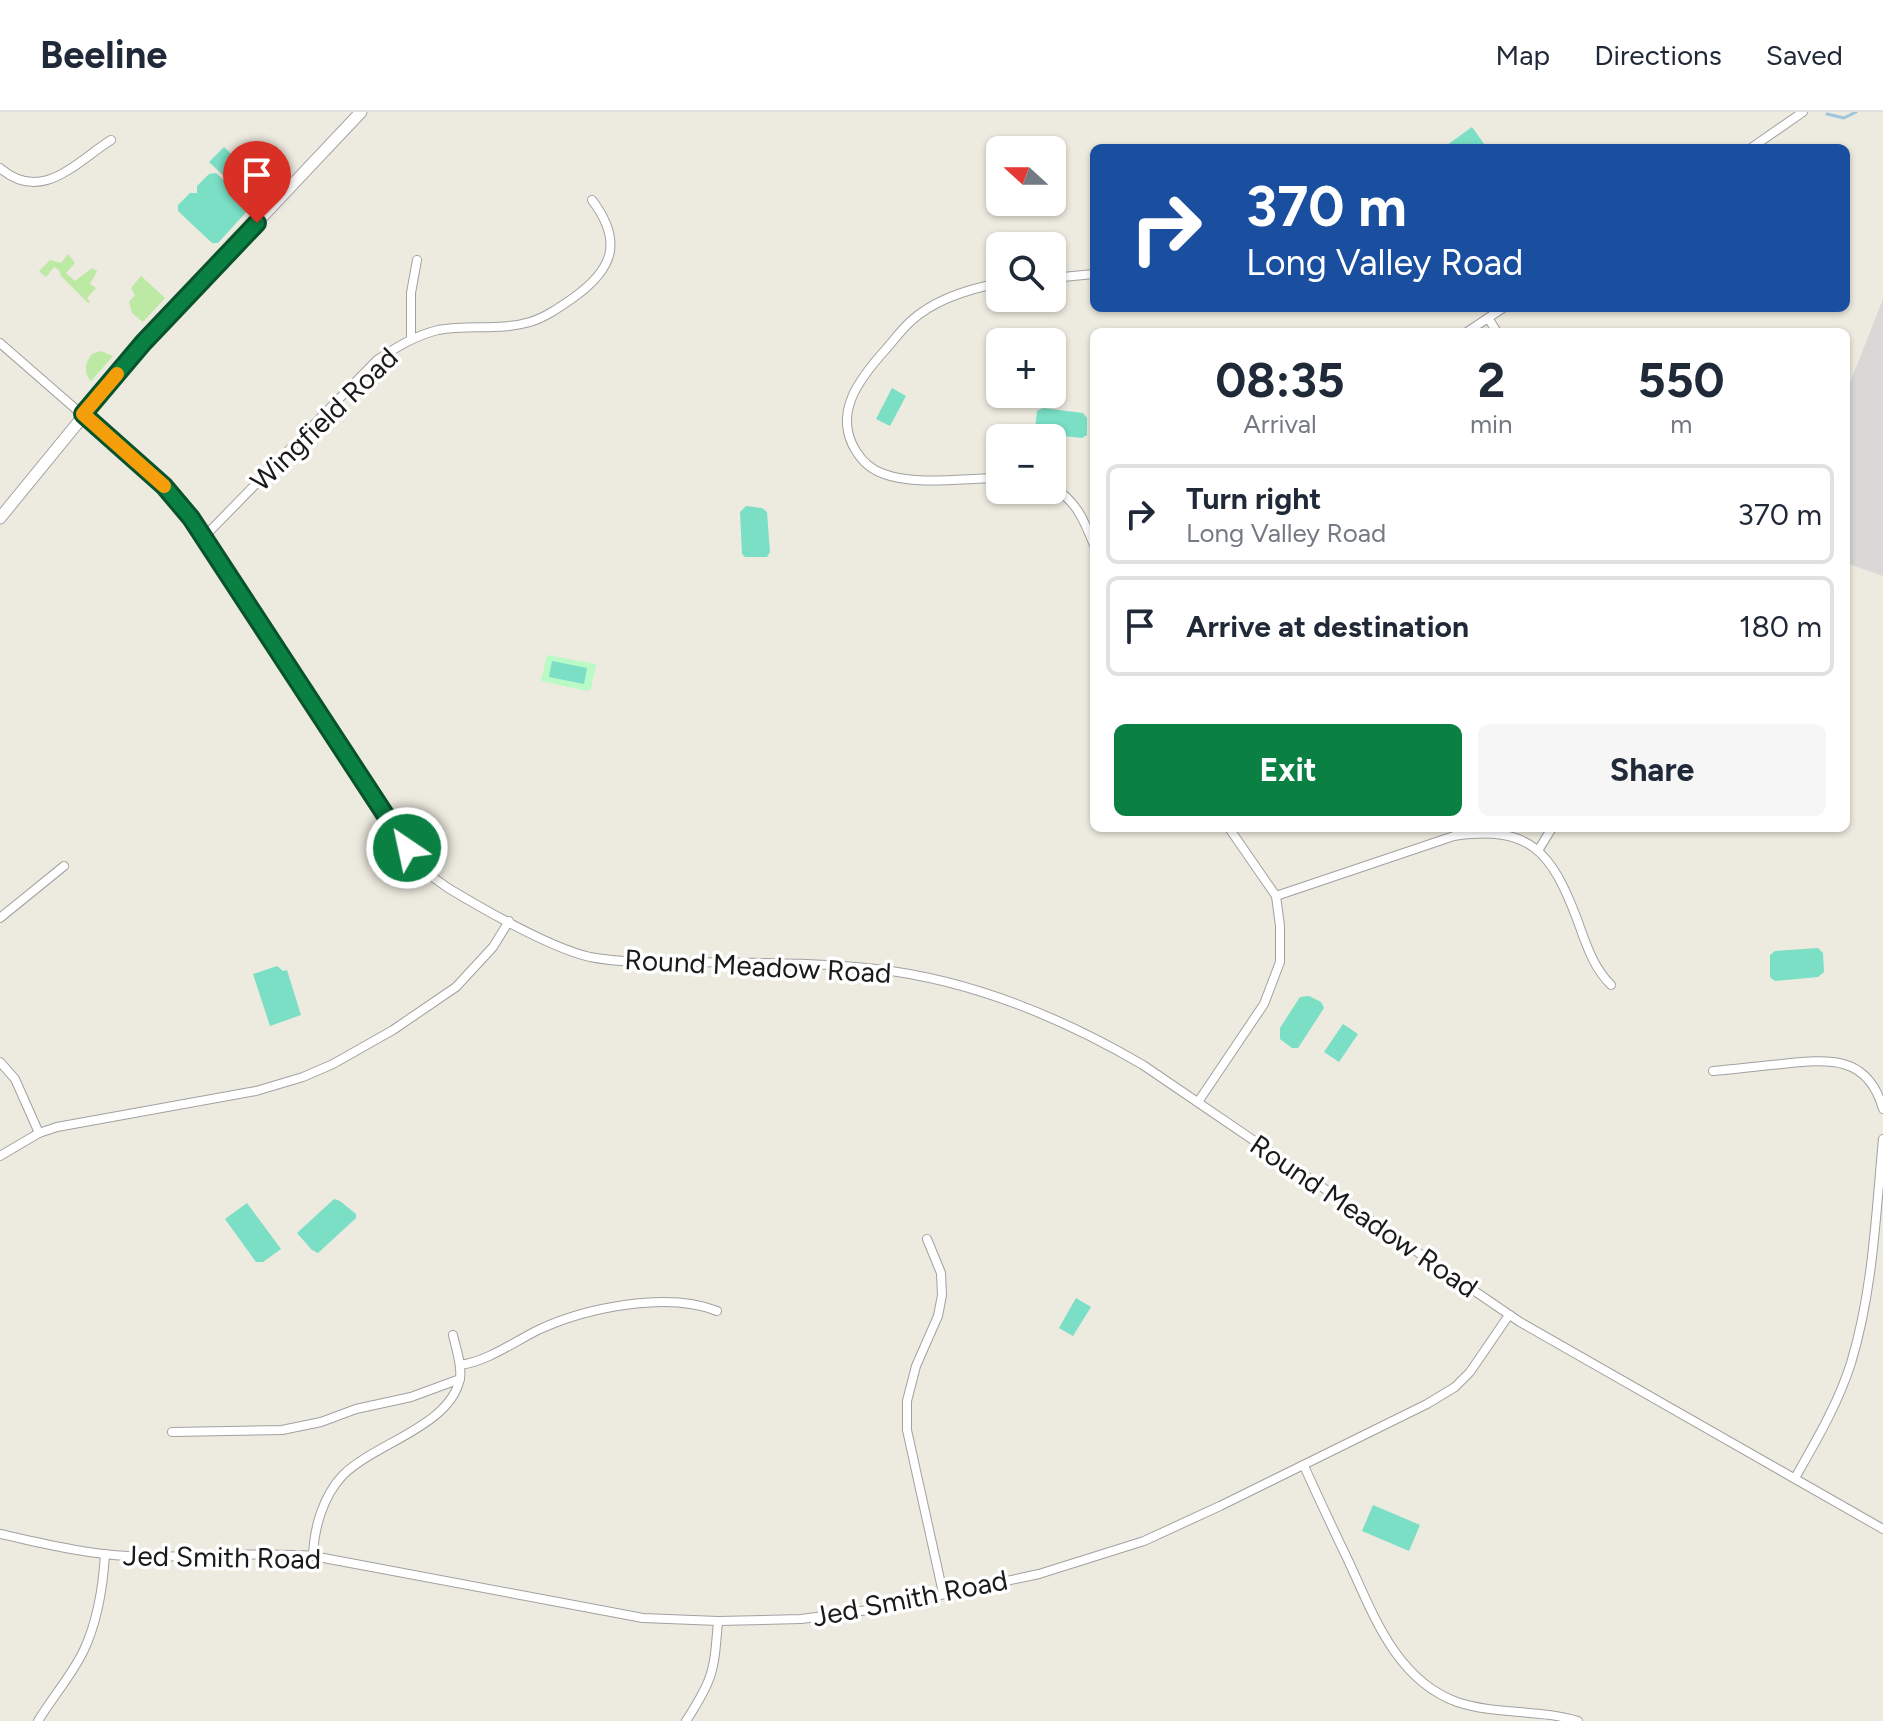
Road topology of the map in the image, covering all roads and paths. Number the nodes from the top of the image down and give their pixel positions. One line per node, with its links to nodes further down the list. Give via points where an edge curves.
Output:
1 (361, 112): 17 (street)
2 (1803, 112): 4 (street)
3 (111, 140): 5 (street, via 51,180 20,181)
4 (1757, 144)
5 (0, 168)
6 (592, 200): 15 (street, Wingfield Road, via 610,235 604,269 592,285 530,322 441,329)
7 (417, 260): 15 (street)
8 (1090, 274): 9 (street)
9 (1066, 277)
10 (986, 286): 18 (street, via 934,304 911,321 853,392 847,427 861,460 880,473 902,479)
11 (1497, 312): 12 (street)
12 (1488, 318): 13 (street); 14 (street)
13 (1473, 328)
14 (1494, 328)
15 (411, 338): 22 (street, Wingfield Road, via 368,369)
16 (0, 343): 17 (street, Round Meadow Road)
17 (83, 414): 20 (street); 22 (street, Round Meadow Road, via 164,486)
18 (986, 478)
19 (1066, 496): 21 (street)
20 (0, 518)
21 (1090, 535)
22 (204, 537): 29 (street, Round Meadow Road, via 417,861 448,888)
23 (1232, 832): 27 (street)
24 (1550, 832): 25 (street)
25 (1539, 849): 27 (street, via 1512,836 1454,836); 30 (street, via 1560,880 1600,974)
26 (64, 866): 28 (street)
27 (1276, 896): 33 (street, via 1281,943 1274,984)
28 (0, 918)
29 (509, 921): 33 (street, Round Meadow Road, via 563,947 612,960 819,964 949,983 1076,1029); 35 (street, via 456,987 333,1064 256,1091)
30 (1611, 985)
31 (0, 1062): 35 (street, via 15,1079)
32 (1713, 1071): 34 (street, via 1832,1060 1872,1082)
33 (1198, 1102): 40 (street, Round Meadow Road)
34 (1883, 1109)
35 (39, 1133): 37 (street)
36 (1883, 1139): 46 (street, via 1864,1305 1851,1362 1833,1411)
37 (0, 1156)
38 (927, 1239): 51 (street, via 941,1273 942,1295 916,1366 907,1401 907,1430)
39 (717, 1311): 42 (street, via 697,1304 669,1304 584,1312 475,1363)
40 (1509, 1315): 45 (street, Jed Smith Road, via 1455,1387); 46 (street, Round Meadow Road)
41 (453, 1335): 42 (street)
42 (460, 1365): 43 (street)
43 (460, 1379): 44 (street, via 282,1430); 50 (street, via 442,1410 341,1477 324,1503)
44 (172, 1432)
45 (1304, 1466): 51 (street, Jed Smith Road, via 1144,1541 1039,1574); 55 (street, via 1378,1625 1426,1685 1473,1706)
46 (1795, 1478): 47 (street, Round Meadow Road)
47 (1883, 1529)
48 (0, 1534): 49 (street, Jed Smith Road)
49 (105, 1554): 50 (street, Jed Smith Road); 53 (street, via 103,1586 82,1654)
50 (313, 1556): 52 (street, Jed Smith Road, via 643,1618)
51 (943, 1593): 52 (street, Jed Smith Road, via 816,1617)
52 (718, 1621): 54 (street, via 715,1669)
53 (38, 1721)
54 (686, 1721)
55 (1578, 1721)

